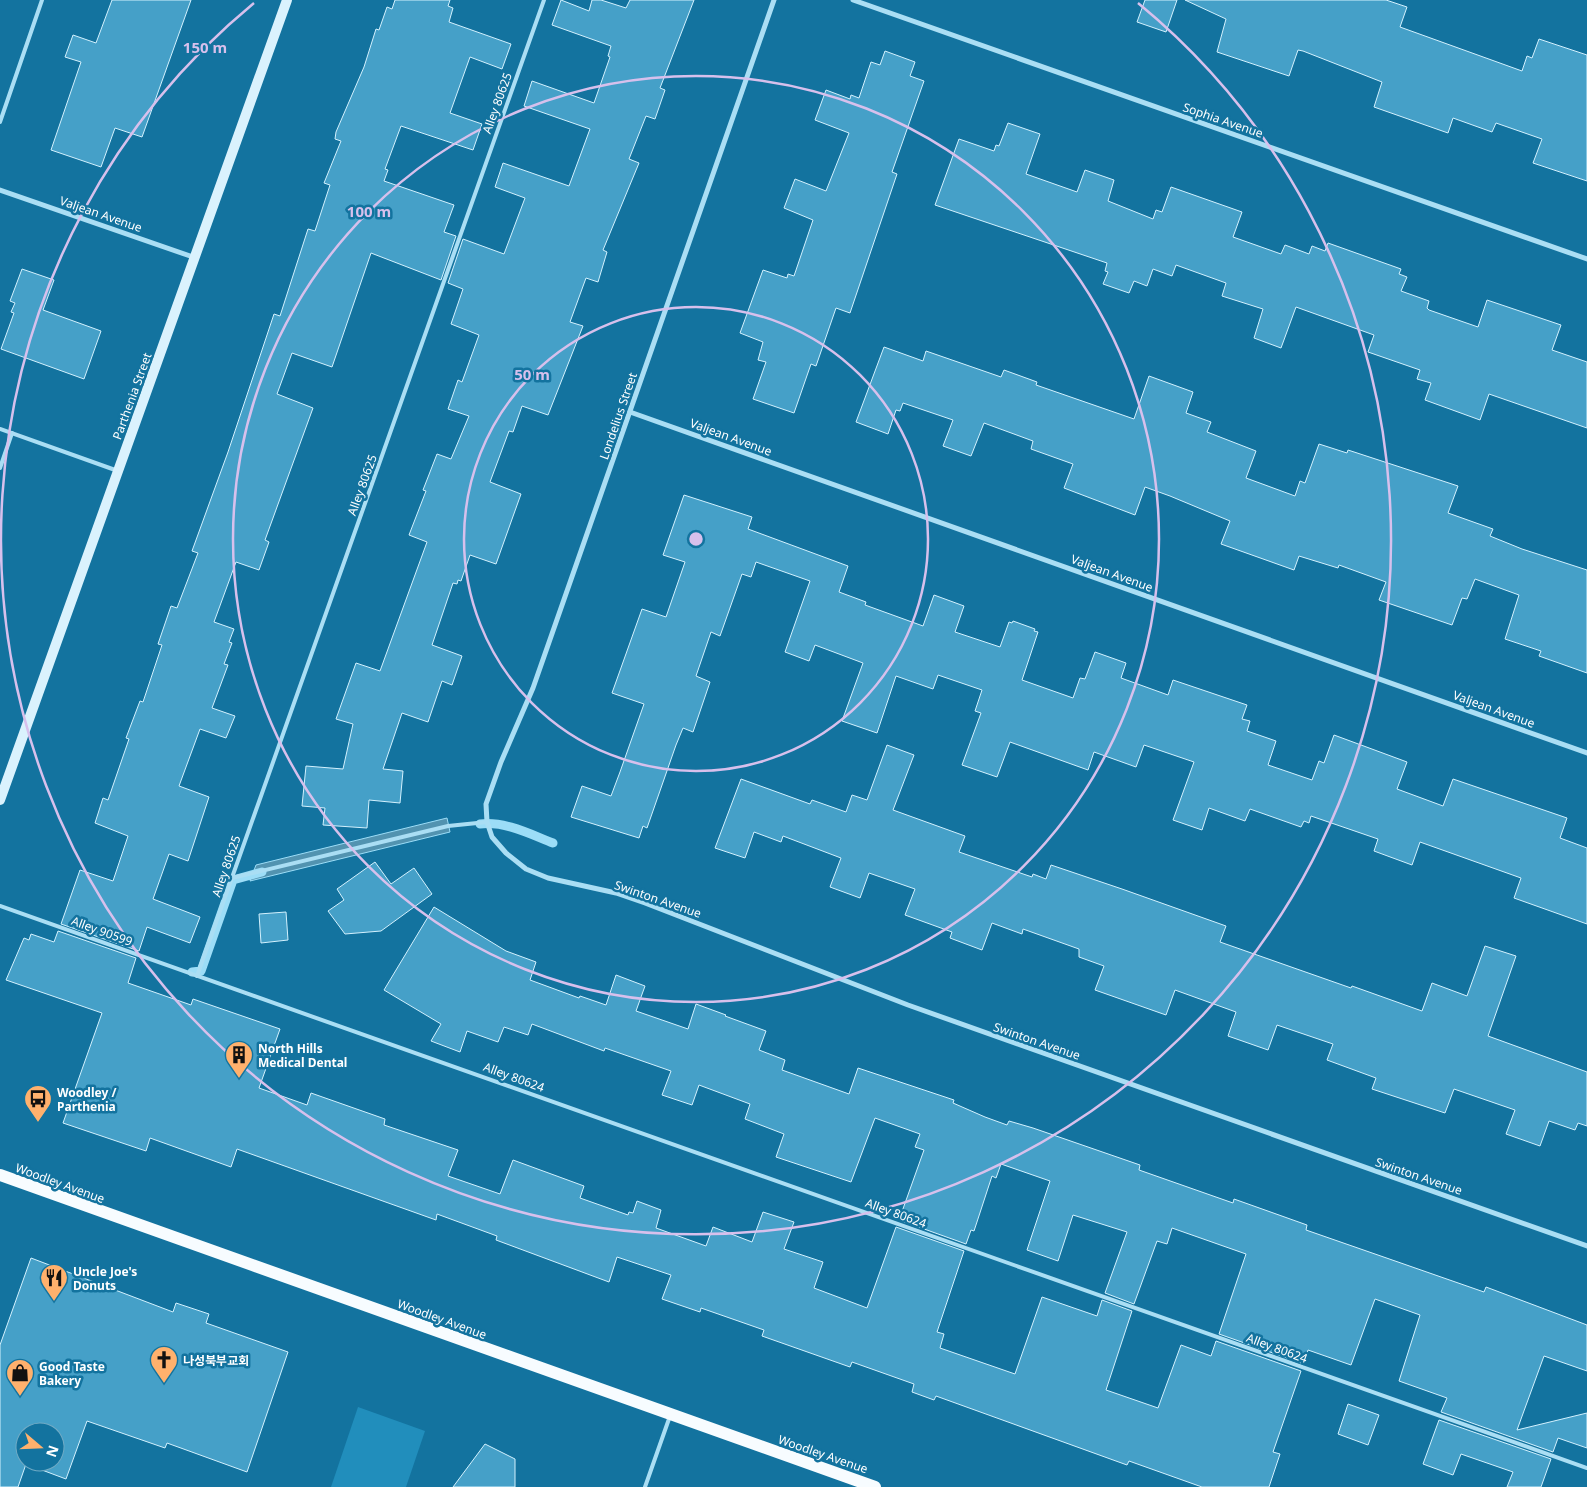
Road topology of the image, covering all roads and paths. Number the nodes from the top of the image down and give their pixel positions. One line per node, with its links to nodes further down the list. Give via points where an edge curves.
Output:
1 (42, 0): 6 (lane)
2 (287, 0): 8 (main road, Parthenia Street)
3 (544, 0): 19 (lane, Alley 80625)
4 (774, 0): 10 (street, Londelius Street)
5 (853, 0): 9 (street, Sophia Avenue)
6 (0, 122)
7 (0, 190): 8 (street, Valjean Avenue)
8 (196, 258): 14 (main road, Parthenia Street)
9 (1587, 259)
10 (630, 412): 15 (street, Valjean Avenue); 17 (street, Londelius Street, via 533,688 493,783 486,804)
11 (0, 429): 12 (lane)
12 (12, 433): 13 (lane); 14 (lane)
13 (0, 468)
14 (118, 471): 16 (main road, Parthenia Street)
15 (1587, 753)
16 (0, 800)
17 (487, 822): 18 (street, Londelius Street); 19 (lane, via 448,826)
18 (492, 837): 23 (street, Swinton Avenue, via 526,869 548,878 616,893 908,1006)
19 (232, 878): 21 (lane, Alley 80625)
20 (0, 906): 21 (lane, Alley 90599)
21 (197, 976): 25 (lane, Alley 80624)
22 (0, 1175): 24 (main road, Woodley Avenue)
23 (1587, 1246)
24 (670, 1415): 26 (lane); 27 (main road, Woodley Avenue)
25 (1587, 1468)
26 (645, 1487)
27 (874, 1487)

